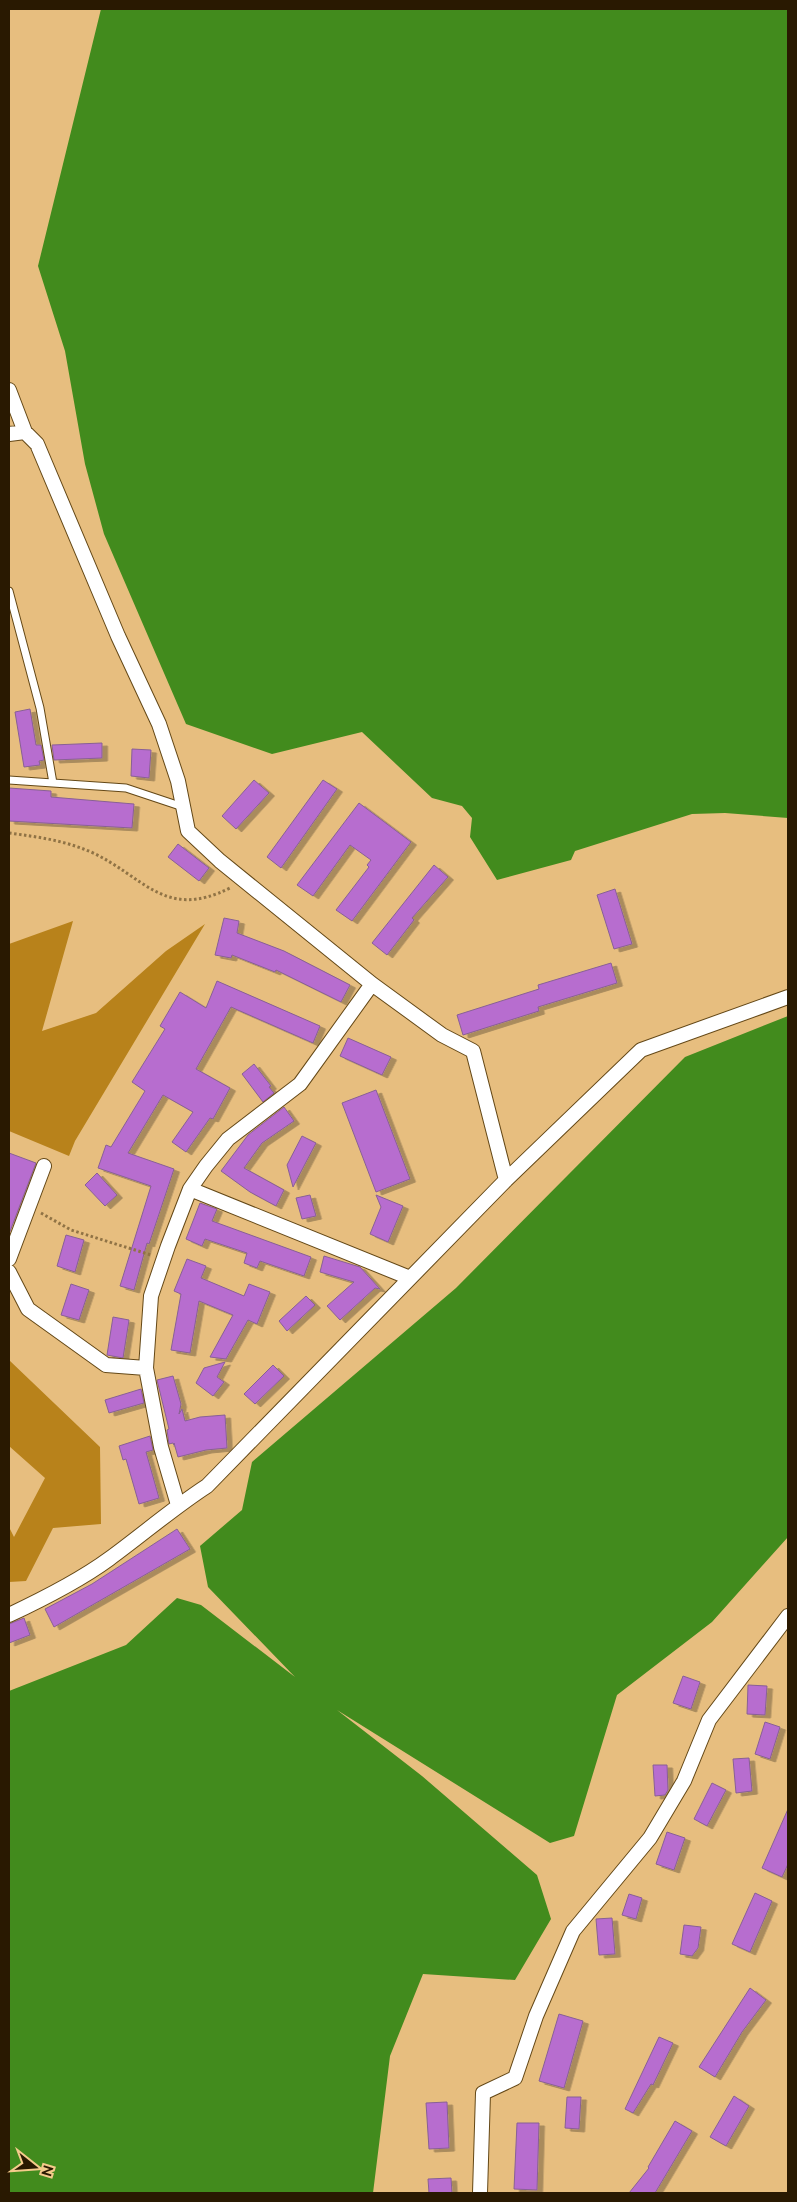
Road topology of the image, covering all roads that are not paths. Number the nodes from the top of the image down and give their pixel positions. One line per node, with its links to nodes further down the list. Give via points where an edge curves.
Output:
1 (9, 390): 2 (street)
2 (26, 432): 3 (street); 7 (street, via 37,444 159,724 178,781)
3 (9, 434)
4 (9, 591): 6 (lane, via 40,708)
5 (9, 780): 6 (lane)
6 (52, 783): 7 (lane, via 126,788)
7 (183, 808): 8 (street, via 188,831 243,880)
8 (372, 984): 11 (street, via 442,1035 473,1051); 12 (street, via 300,1084 228,1139)
9 (788, 997): 11 (street, via 641,1050)
10 (44, 1166): 13 (street)
11 (506, 1180): 15 (street)
12 (190, 1188): 15 (street); 16 (street, via 151,1296)
13 (9, 1259)
14 (9, 1272): 16 (street, via 28,1309 106,1366)
15 (410, 1278): 17 (street, via 207,1486)
16 (146, 1368): 17 (street)
17 (178, 1505): 19 (street, via 108,1560)
18 (9, 1606): 19 (street)
19 (23, 1608): 20 (street)
20 (9, 1615)
21 (788, 1616): 22 (street, via 709,1720 684,1781 650,1838 573,1930 536,2016 515,2078 483,2092)
22 (480, 2193)

